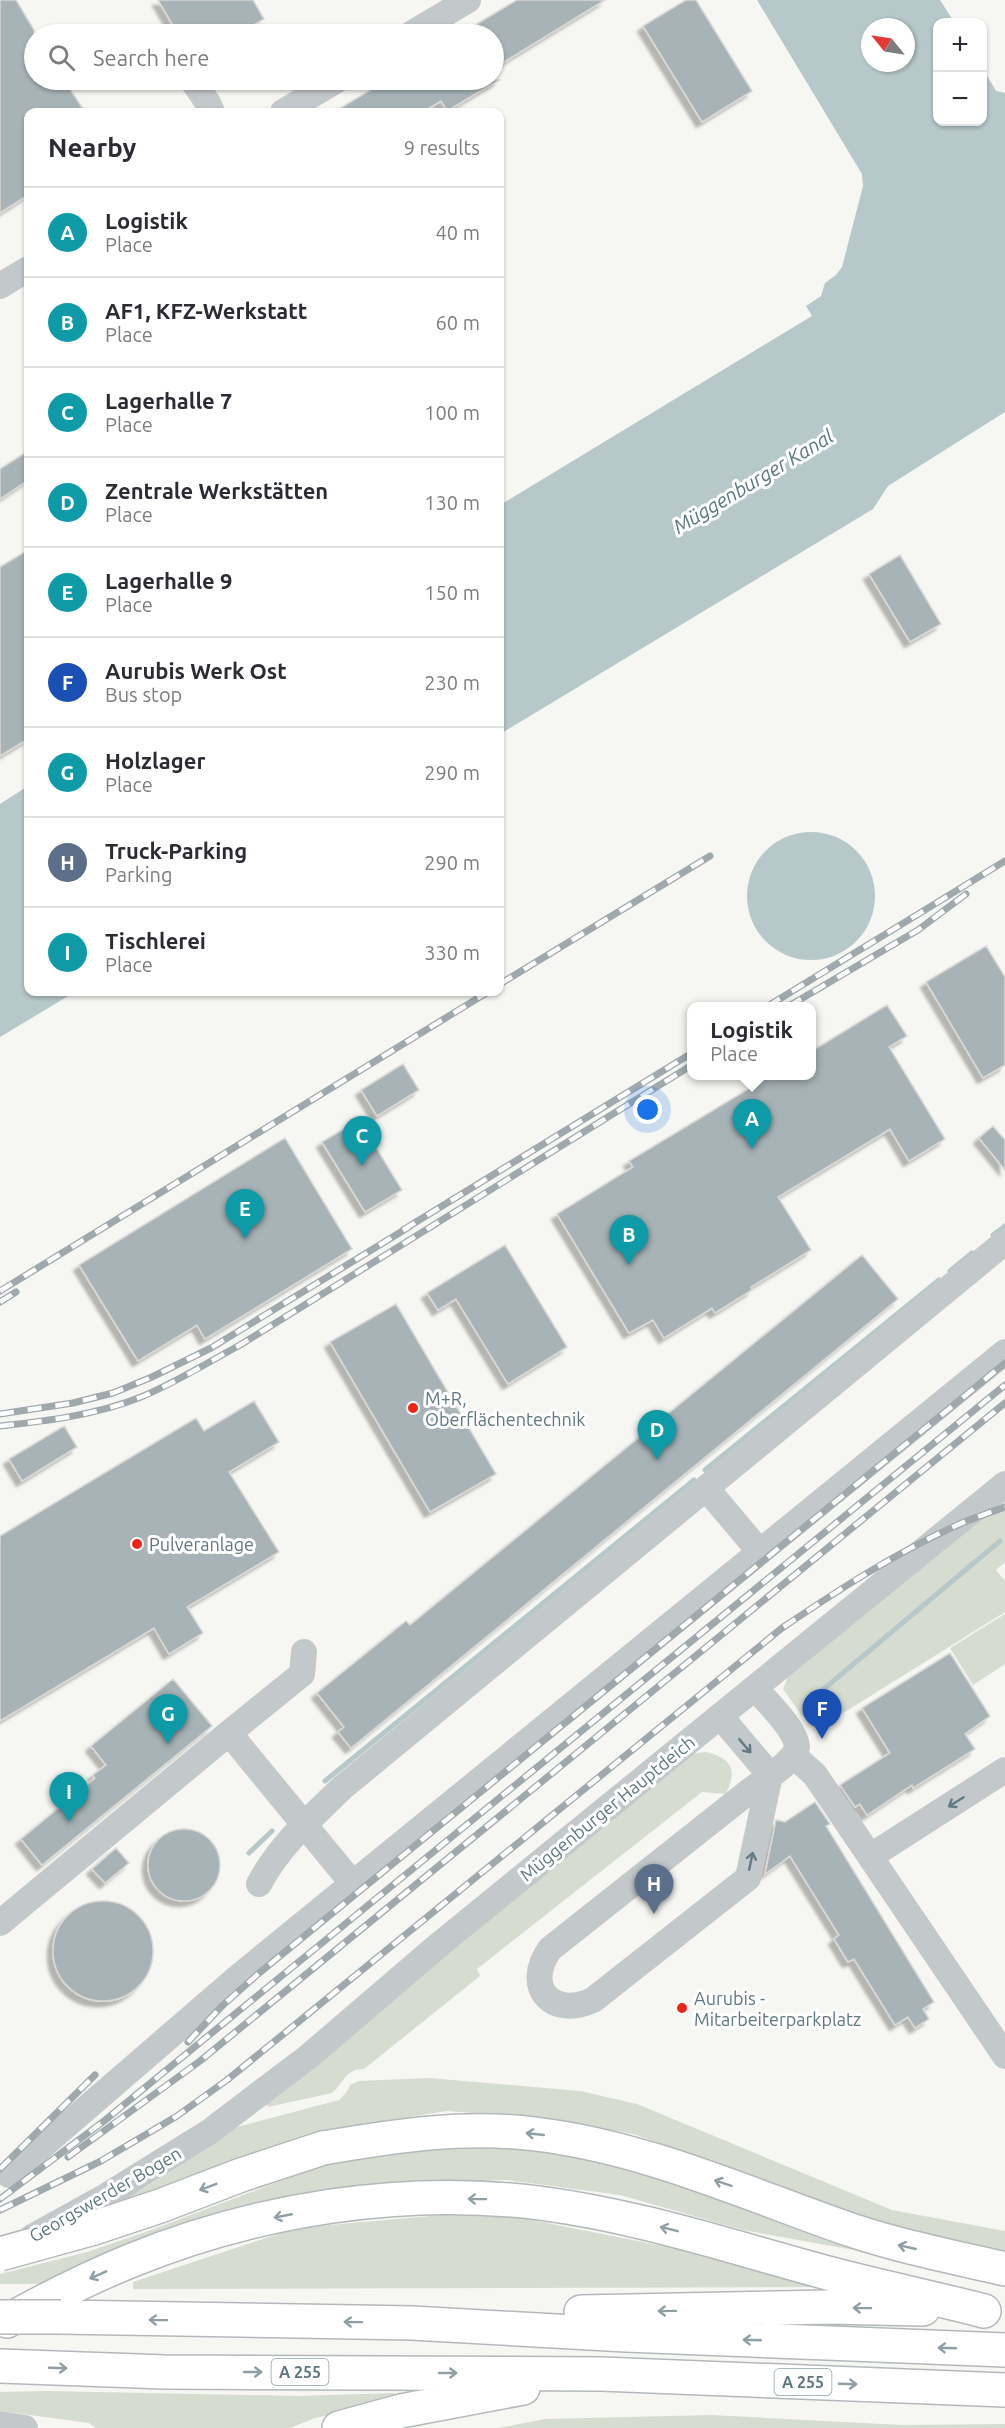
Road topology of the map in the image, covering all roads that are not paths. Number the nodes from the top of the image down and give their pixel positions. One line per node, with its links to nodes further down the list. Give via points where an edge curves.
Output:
1 (468, 0): 2 (street)
2 (428, 24)
3 (199, 90): 5 (street)
4 (321, 90): 6 (street)
5 (210, 108)
6 (290, 108)
7 (24, 271): 8 (street)
8 (0, 286)
9 (1005, 1242): 12 (street)
10 (1005, 1352): 13 (street)
11 (1005, 1484): 15 (street, Müggenburger Hauptdeich)
12 (706, 1488): 13 (street); 21 (street, via 343,1787)
13 (760, 1552): 24 (street)
14 (304, 1652): 17 (street, via 302,1674)
15 (755, 1688): 16 (street, Müggenburger Hauptdeich); 18 (street, via 790,1731 797,1748)
16 (720, 1716): 20 (street, one-way to 20); 27 (street, Müggenburger Hauptdeich, via 308,2057)
17 (229, 1733): 21 (street); 25 (street)
18 (794, 1756): 20 (street); 22 (street, via 815,1775)
19 (1005, 1770): 22 (street, one-way to 22)
20 (770, 1775): 20 (street, one-way to 20, via 550,1949 538,1975 549,1999 577,2007 593,2000 748,1878)
21 (304, 1824): 23 (street, via 269,1864); 24 (street)
22 (871, 1857): 26 (street)
23 (259, 1884)
24 (353, 1884): 28 (street, via 184,2022)
25 (0, 1923)
26 (1005, 2056)
27 (209, 2132): 30 (street, Georgswerder Bogen)
28 (9, 2175)
29 (726, 2244): 31 (highway, via 839,2263 927,2271); 32 (highway, via 836,2275); 35 (highway, one-way to 35, via 603,2213 537,2203 390,2201 322,2209 208,2234 71,2287)
30 (0, 2255): 31 (highway, one-way to 30, bridge, via 895,2244 674,2166 581,2141 480,2130 433,2131 323,2148 94,2228)
31 (1005, 2272)
32 (994, 2311): 34 (highway, one-way to 34, via 829,2307 518,2314)
33 (0, 2317): 34 (highway, A 255, one-way to 33, bridge)
34 (412, 2323): 36 (highway, A 255, one-way to 34)
35 (0, 2324)
36 (1005, 2350)
37 (0, 2366): 38 (highway, A 255, one-way to 38, via 165,2372)
38 (601, 2374): 39 (highway, A 255, one-way to 39); 42 (highway, via 401,2411)
39 (1005, 2390)
40 (0, 2424): 41 (street)
41 (25, 2428)
42 (339, 2428)

